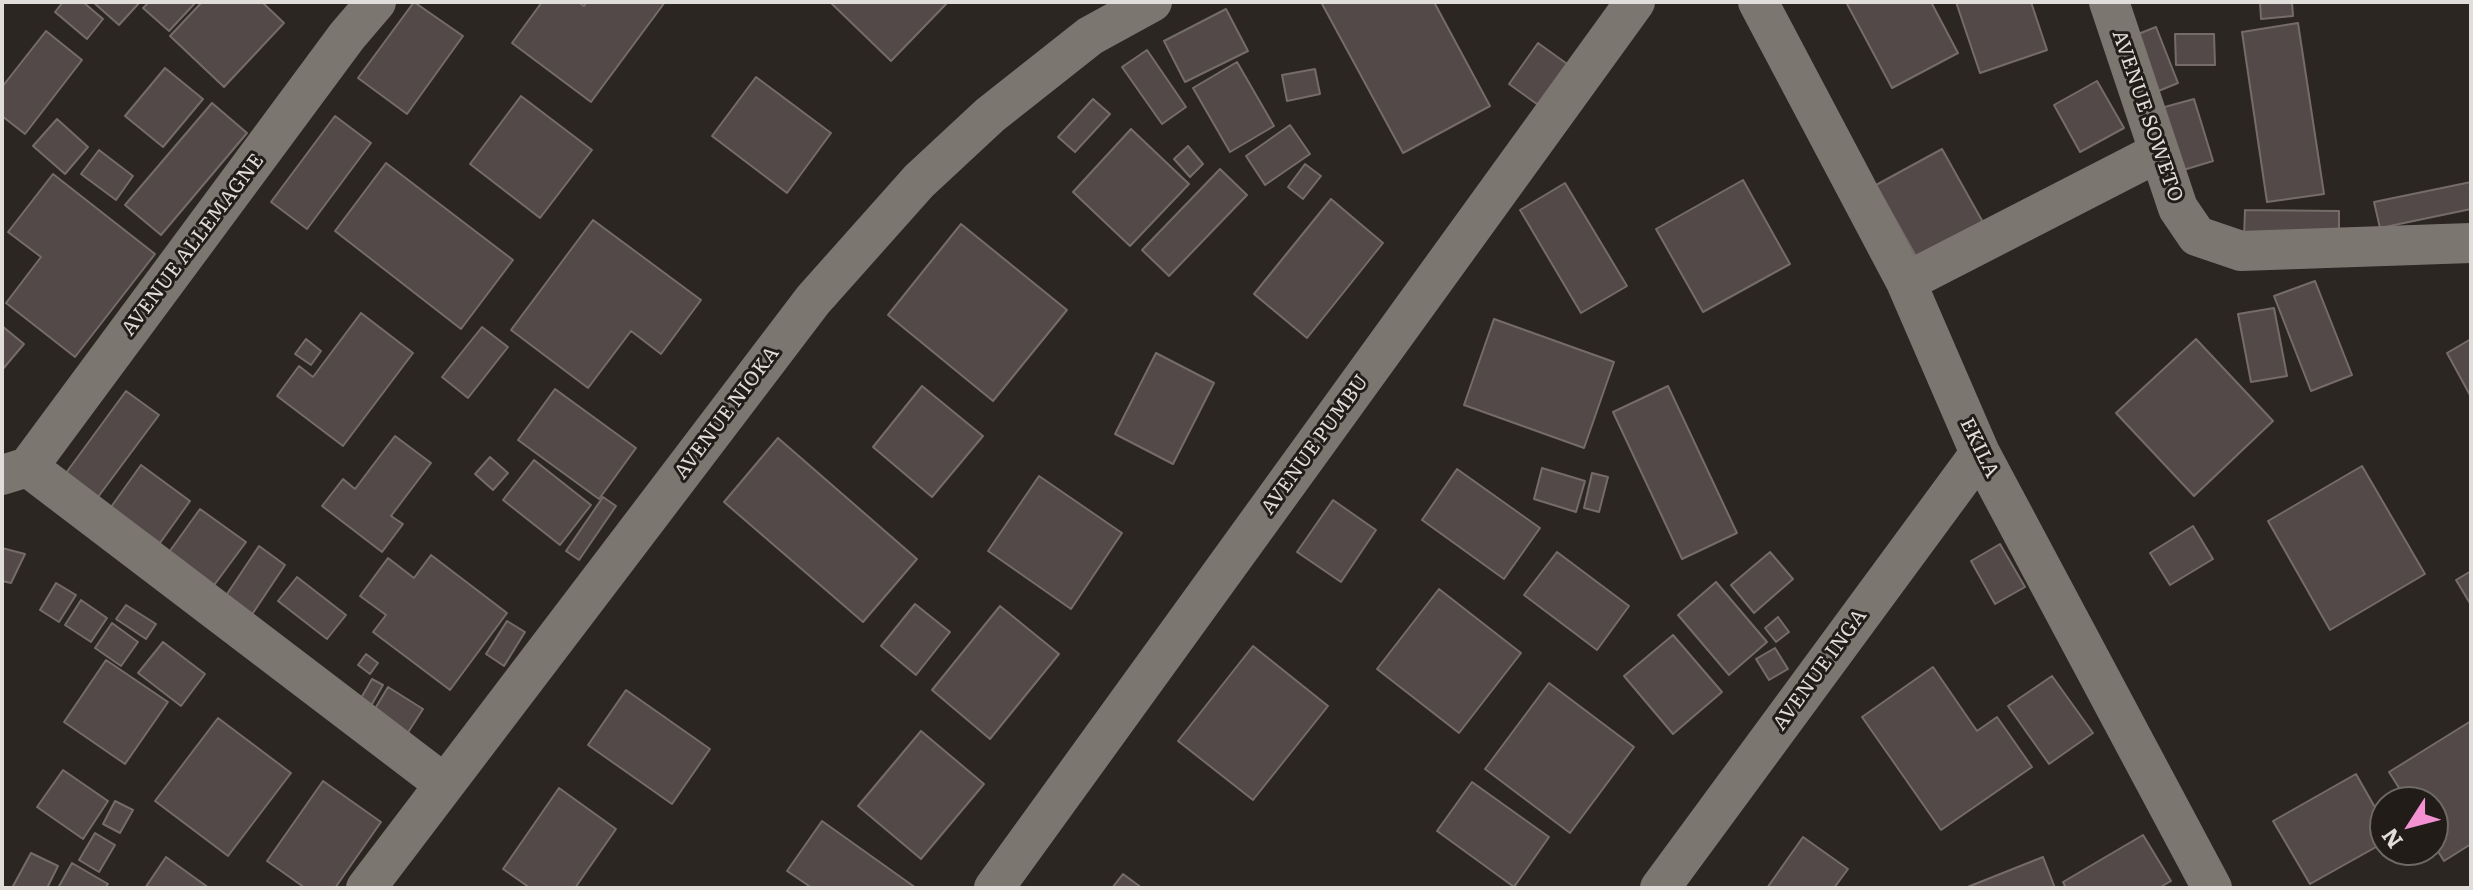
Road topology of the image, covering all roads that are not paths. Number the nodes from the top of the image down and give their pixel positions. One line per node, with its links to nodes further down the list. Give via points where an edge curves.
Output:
1 (376, 2): 10 (street, AVENUE ALLEMAGNE)
2 (1152, 2): 11 (street, AVENUE NIOKA, via 1090,36 990,115 919,181 813,300)
3 (1635, 2): 13 (street, AVENUE PUMBU)
4 (1758, 2): 8 (street, EKILA)
5 (2109, 2): 6 (street, AVENUE SOWETO)
6 (2157, 153): 7 (street, AVENUE SOWETO, via 2178,208 2197,236 2241,251); 8 (street)
7 (2471, 243)
8 (1906, 282): 9 (street, EKILA)
9 (1980, 453): 14 (street, AVENUE INGA); 15 (street, EKILA)
10 (15, 471): 11 (street)
11 (443, 783): 12 (street, AVENUE NIOKA)
12 (366, 888)
13 (994, 888)
14 (1660, 888)
15 (2212, 888)

